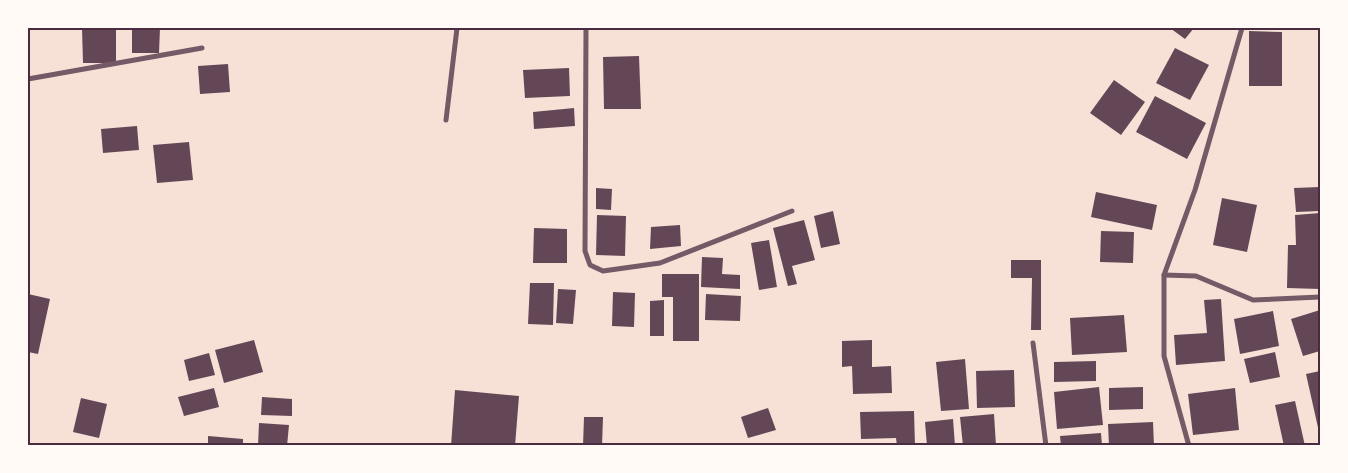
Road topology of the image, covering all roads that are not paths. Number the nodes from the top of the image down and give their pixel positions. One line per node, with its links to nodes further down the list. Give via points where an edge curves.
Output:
1 (457, 28): 6 (street)
2 (586, 28): 7 (street, via 585,251 590,265 603,271 660,262)
3 (1242, 28): 8 (street, via 1195,190)
4 (202, 48): 5 (street)
5 (28, 79)
6 (446, 120)
7 (792, 211)
8 (1164, 275): 9 (street, via 1196,276 1253,300); 12 (street, via 1164,356)
9 (1320, 297)
10 (1032, 343): 11 (street)
11 (1046, 446)
12 (1189, 446)

